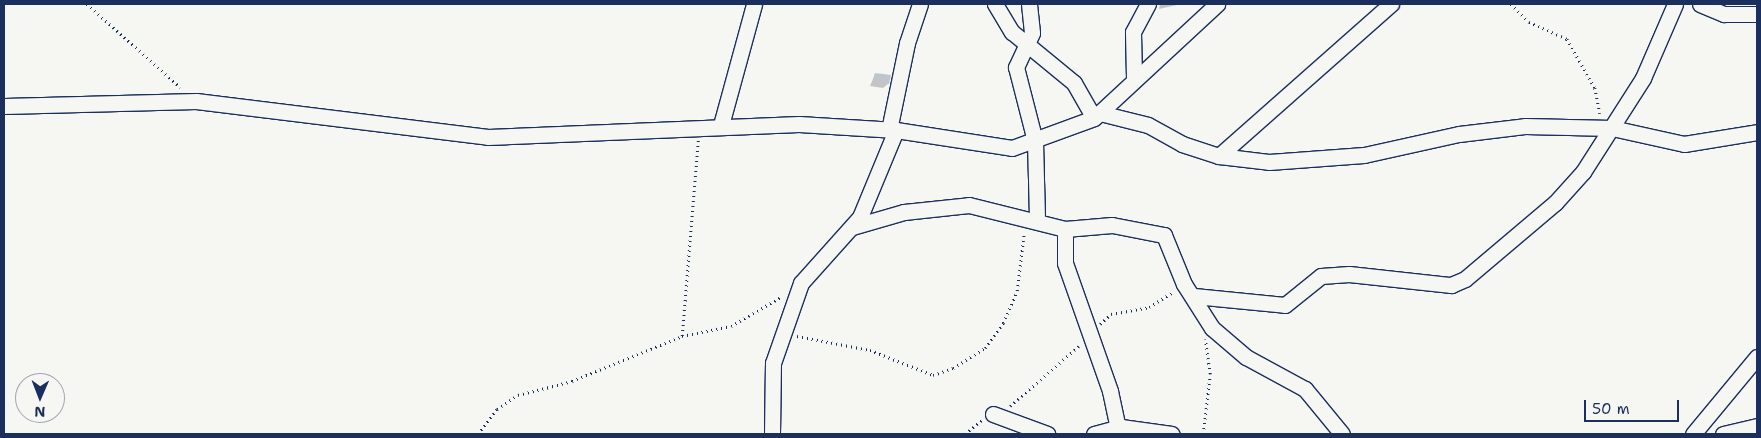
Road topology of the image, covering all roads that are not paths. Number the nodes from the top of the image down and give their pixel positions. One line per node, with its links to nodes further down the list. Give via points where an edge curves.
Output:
1 (754, 4): 15 (street)
2 (920, 4): 17 (street, via 907,43)
3 (995, 4): 11 (street)
4 (1029, 4): 11 (street, via 1032,33)
5 (1148, 4): 12 (street, via 1133,32)
6 (1217, 4): 12 (street)
7 (1391, 4): 20 (street)
8 (1675, 4): 16 (street, via 1644,78)
9 (1711, 6): 10 (street)
10 (1757, 14)
11 (1024, 44): 14 (street, via 1063,70); 19 (street, via 1016,72)
12 (1134, 77): 14 (street)
13 (4, 106): 15 (street, via 196,101 488,137)
14 (1097, 116): 19 (street); 20 (street, via 1148,125 1182,144)
15 (721, 125): 17 (street)
16 (1606, 128): 18 (street, via 1684,144); 20 (street, via 1486,129 1364,155 1268,162); 24 (street, via 1555,203 1465,279 1450,285 1349,274 1321,276 1285,304)
17 (893, 130): 19 (street, via 1006,148); 22 (street, via 867,206)
18 (1757, 132)
19 (1035, 141): 21 (street)
20 (1219, 156)
21 (1037, 219): 22 (street, via 986,206 952,205 904,212); 23 (street)
22 (852, 228): 29 (street, via 801,283 783,334 770,386)
23 (1065, 229): 24 (street, via 1112,225 1164,235 1184,284); 28 (street, via 1065,263)
24 (1196, 303): 33 (street, via 1220,337 1246,357 1305,389)
25 (1757, 357): 34 (street)
26 (993, 414): 30 (street)
27 (1757, 426): 35 (street)
28 (1118, 428): 31 (street); 32 (street)
29 (772, 434)
30 (1048, 434)
31 (1094, 434)
32 (1172, 434)
33 (1342, 434)
34 (1693, 434)
35 (1723, 434)

